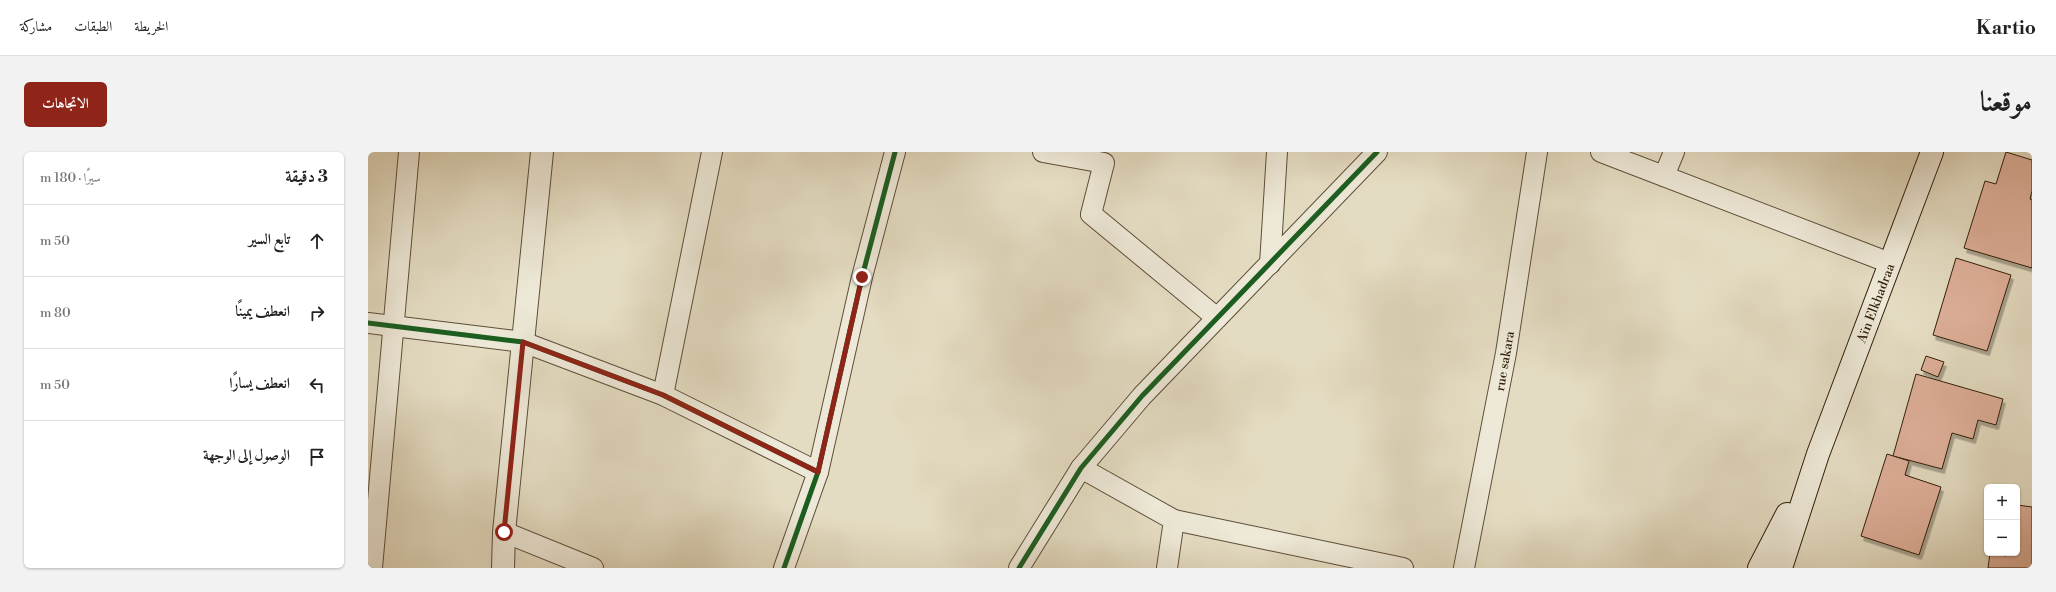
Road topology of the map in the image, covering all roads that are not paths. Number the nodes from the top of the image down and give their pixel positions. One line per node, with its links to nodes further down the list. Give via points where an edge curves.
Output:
1 (409, 152): 17 (street)
2 (542, 152): 18 (main road)
3 (712, 152): 19 (street)
4 (895, 152): 22 (street, via 862,277)
5 (1043, 152): 15 (street, via 1104,162 1091,214)
6 (1277, 152): 14 (street)
7 (1378, 152): 14 (street)
8 (1537, 152): 32 (street, rue sakara, via 1506,353)
9 (1601, 152): 12 (street)
10 (1674, 152): 12 (street)
11 (1932, 152): 13 (main road, Aïn Elkhadraa)
12 (1664, 176): 13 (street)
13 (1890, 263): 20 (main road, Aïn Elkhadraa)
14 (1270, 264): 15 (street)
15 (1217, 318): 21 (street, via 1142,396)
16 (368, 323): 17 (street)
17 (394, 326): 18 (street); 25 (street)
18 (523, 342): 19 (street); 24 (main road)
19 (663, 395): 22 (street)
20 (1818, 454): 33 (main road); 34 (main road)
21 (1081, 468): 23 (street); 29 (street)
22 (818, 472): 28 (street)
23 (1174, 520): 30 (street); 31 (street)
24 (504, 532): 26 (main road); 27 (street)
25 (372, 568)
26 (503, 568)
27 (593, 568)
28 (784, 568)
29 (1019, 568)
30 (1167, 568)
31 (1403, 568)
32 (1464, 568)
33 (1759, 568)
34 (1781, 568)

